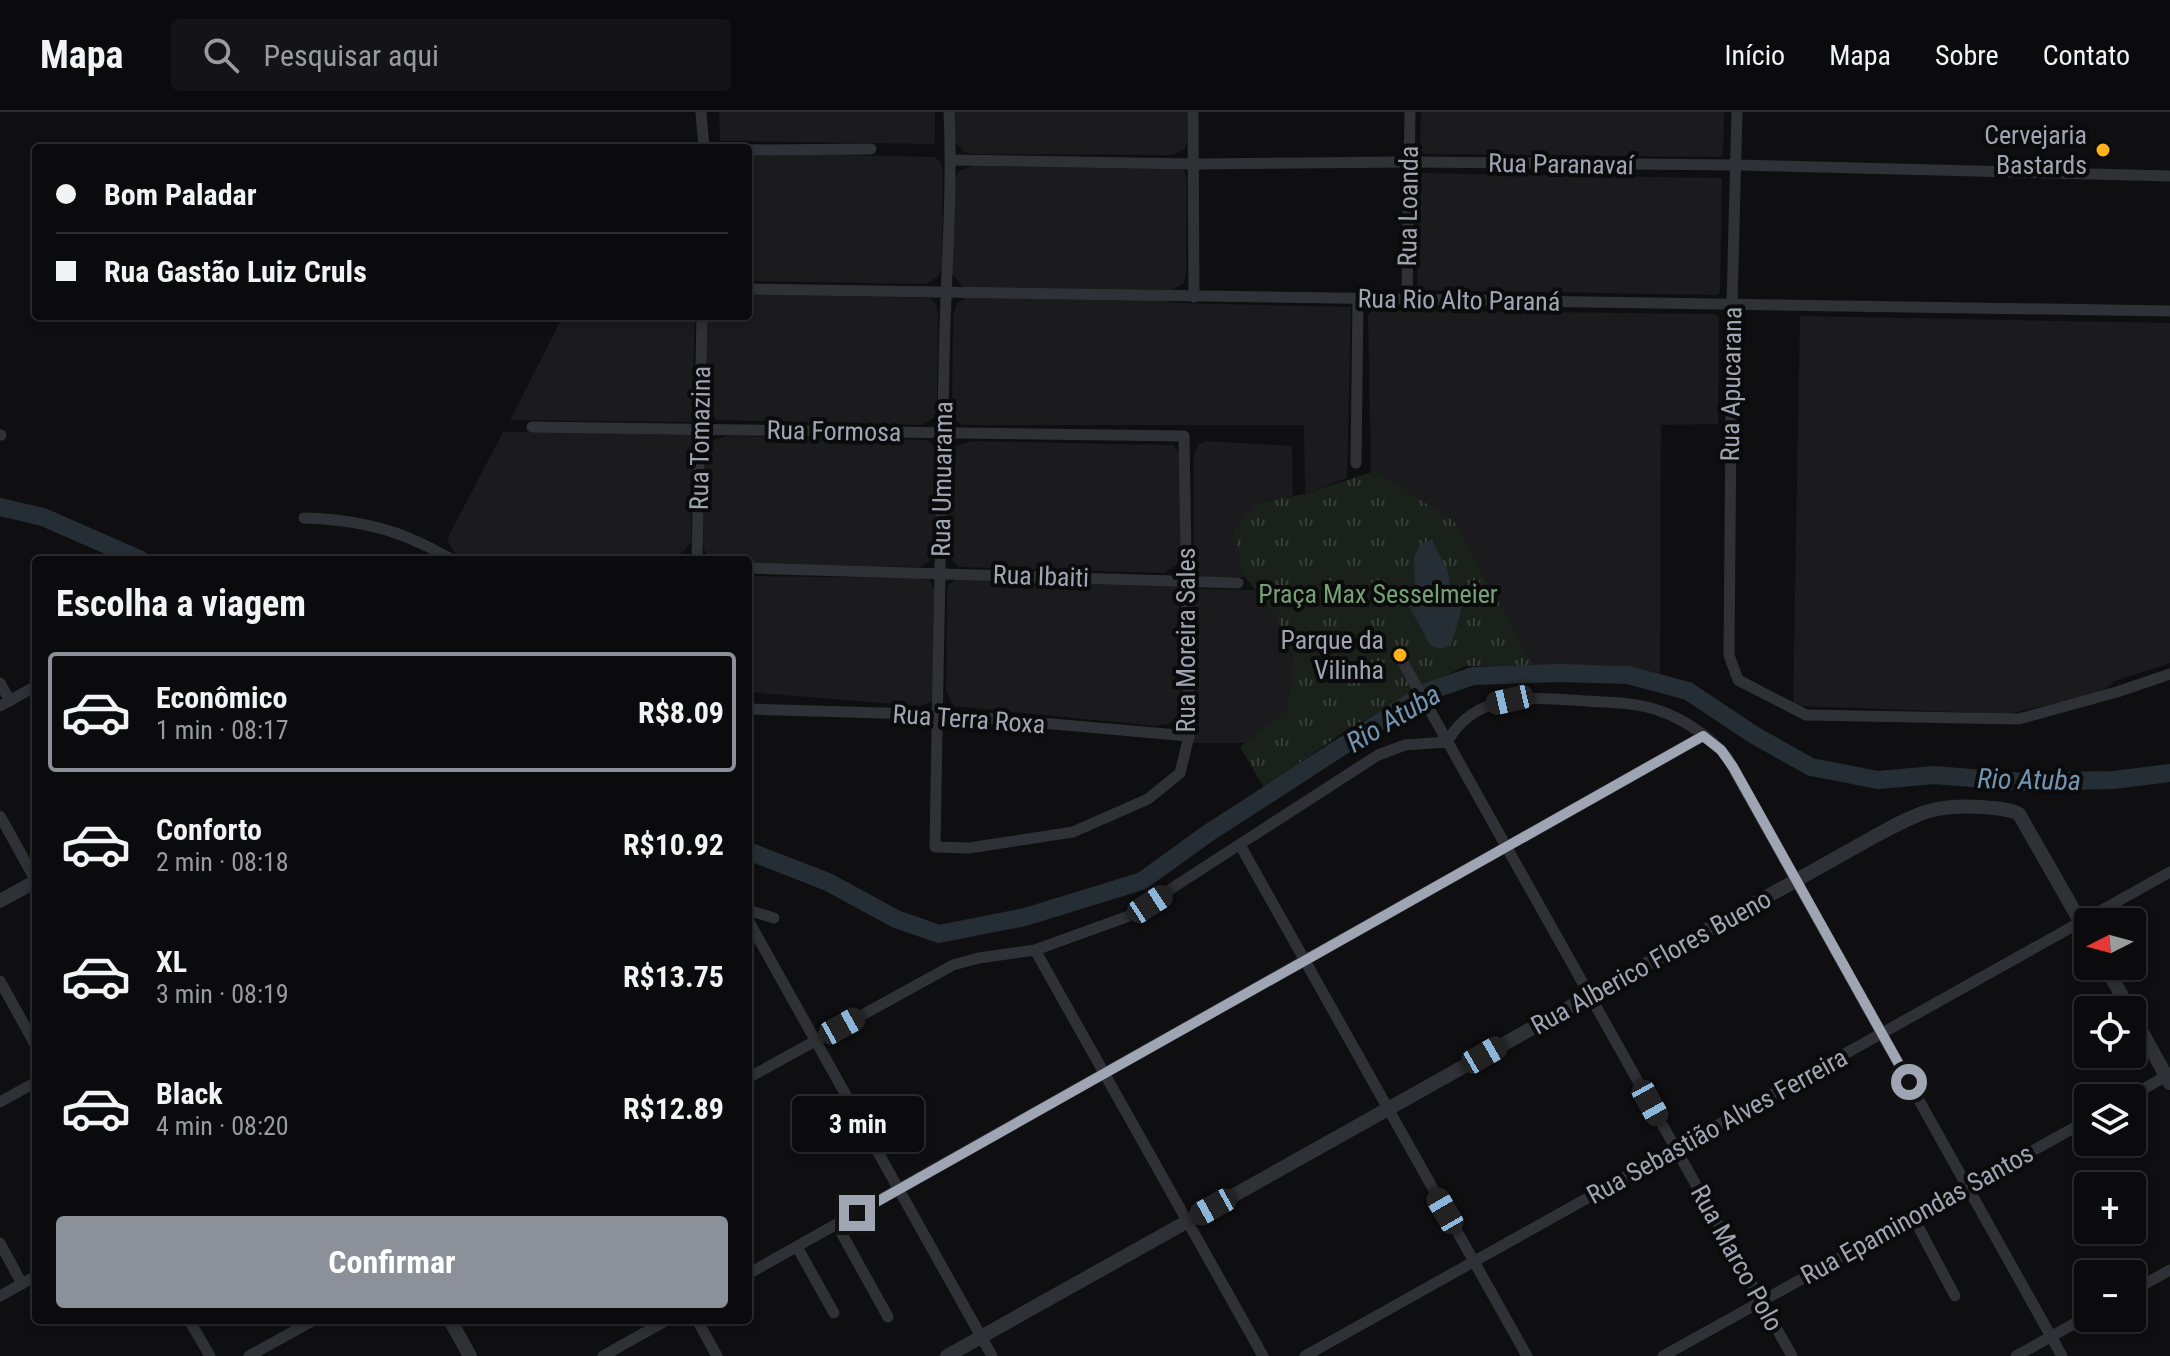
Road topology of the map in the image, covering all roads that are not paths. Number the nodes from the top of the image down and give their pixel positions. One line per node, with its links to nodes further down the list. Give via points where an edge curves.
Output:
1 (949, 112): 9 (street, Rua Umuarama)
2 (1193, 112): 11 (street)
3 (1410, 112): 10 (street, Rua Loanda)
4 (1737, 112): 12 (street, Rua Apucarana)
5 (701, 113): 6 (street)
6 (704, 144)
7 (871, 149): 8 (street)
8 (752, 150)
9 (951, 160): 11 (street, Rua Paranavaí); 15 (street, Rua Umuarama)
10 (1409, 162): 11 (street, Rua Paranavaí); 12 (street, Rua Paranavaí); 18 (street, Rua Loanda)
11 (1194, 164): 16 (street)
12 (1736, 165): 13 (street, Rua Paranavaí); 19 (street, Rua Apucarana)
13 (2170, 176)
14 (752, 289): 15 (street, Rua Rio Alto Paraná)
15 (945, 292): 16 (street, Rua Rio Alto Paraná); 24 (street, Rua Umuarama)
16 (1194, 297): 17 (street, Rua Rio Alto Paraná)
17 (1358, 298): 18 (street, Rua Rio Alto Paraná); 26 (street)
18 (1407, 299): 19 (street, Rua Rio Alto Paraná)
19 (1732, 303): 20 (street, Rua Rio Alto Paraná); 35 (street, Rua Apucarana, via 1729,655 1738,680 1806,715 2019,719)
20 (2170, 311)
21 (702, 320): 23 (street, Rua Tomazina)
22 (532, 427): 23 (street, Rua Formosa)
23 (701, 428): 24 (street, Rua Formosa); 29 (street, Rua Tomazina)
24 (942, 433): 25 (street, Rua Formosa); 31 (street, Rua Umuarama)
25 (1184, 436): 32 (street, Rua Moreira Sales)
26 (1356, 463)
27 (304, 518): 28 (street, via 328,518 394,534)
28 (446, 556)
29 (697, 556)
30 (752, 568): 31 (street, Rua Ibaiti)
31 (942, 574): 32 (street, Rua Ibaiti); 40 (street, Rua Umuarama)
32 (1187, 581): 33 (street, Rua Ibaiti); 41 (street, Rua Moreira Sales)
33 (1238, 583)
34 (1400, 657): 43 (street, Rua Marco Polo)
35 (2170, 674)
36 (0, 683): 38 (street)
37 (32, 688): 38 (street)
38 (5, 704)
39 (752, 709): 40 (street, Rua Terra Roxa)
40 (938, 714): 41 (street, Rua Terra Roxa); 46 (street, Rua Umuarama)
41 (1189, 736): 46 (street, Rua Moreira Sales, via 1180,773 1148,799 1073,832 969,848)
42 (1703, 736): 43 (street, via 1647,707 1530,699 1476,711); 47 (street); 50 (street, via 1727,757)
43 (1447, 742): 45 (street, via 1391,749); 47 (street, Rua Marco Polo)
44 (0, 816): 49 (street)
45 (1240, 845): 59 (street, via 1129,916); 60 (street)
46 (935, 847)
47 (1506, 847): 60 (street); 62 (street, Rua Marco Polo)
48 (2170, 872): 53 (street, Rua Sebastião Alves Ferreira)
49 (32, 874)
50 (1796, 880): 55 (street, Rua Alberico Flores Bueno, via 1938,807 2002,809 2019,814); 62 (street, Rua Alberico Flores Bueno); 63 (street)
51 (32, 883): 52 (street)
52 (0, 901)
53 (2116, 908)
54 (752, 911): 56 (street)
55 (2074, 911)
56 (774, 918)
57 (752, 927): 66 (street)
58 (2074, 934): 63 (street, Rua Sebastião Alves Ferreira)
59 (1035, 950): 66 (street, via 953,965); 67 (street)
60 (1305, 960): 67 (street); 73 (street)
61 (0, 981): 65 (street)
62 (1590, 996): 73 (street, Rua Alberico Flores Bueno); 75 (street, Rua Marco Polo)
63 (1882, 1033): 75 (street, Rua Sebastião Alves Ferreira); 76 (street)
64 (2146, 1038): 69 (street)
65 (32, 1039)
66 (816, 1041): 68 (street); 77 (street)
67 (1105, 1073): 77 (street); 79 (street)
68 (752, 1076)
69 (2169, 1078): 71 (street)
70 (32, 1084): 72 (street)
71 (2146, 1089)
72 (0, 1102)
73 (1388, 1109): 79 (street, Rua Alberico Flores Bueno); 83 (street)
74 (2074, 1128): 76 (street, Rua Epaminondas Santos)
75 (1676, 1149): 83 (street, Rua Sebastião Alves Ferreira); 91 (street, Rua Marco Polo)
76 (1967, 1187): 78 (street, Rua Epaminondas Santos); 101 (street)
77 (899, 1189): 80 (street); 100 (street)
78 (1913, 1217): 90 (street); 91 (street, Rua Epaminondas Santos)
79 (1187, 1221): 100 (street, Rua Alberico Flores Bueno); 109 (street)
80 (837, 1225): 82 (street); 93 (street)
81 (0, 1243): 88 (street)
82 (797, 1247): 85 (street); 92 (street)
83 (1474, 1261): 110 (street, Rua Sebastião Alves Ferreira); 111 (street)
84 (2170, 1270): 87 (street)
85 (752, 1272)
86 (32, 1278): 88 (street)
87 (2146, 1283)
88 (22, 1284): 89 (street)
89 (0, 1296)
90 (1955, 1296)
91 (1761, 1301): 112 (street, Rua Epaminondas Santos); 113 (street, Rua Marco Polo)
92 (834, 1313)
93 (888, 1317)
94 (191, 1324): 102 (street)
95 (307, 1324): 103 (street)
96 (452, 1324): 104 (street)
97 (660, 1324): 105 (street)
98 (699, 1324): 106 (street)
99 (2074, 1324): 101 (street)
100 (982, 1337): 107 (street, Rua Alberico Flores Bueno); 108 (street)
101 (2051, 1337): 114 (street); 115 (street)
102 (210, 1356)
103 (249, 1356)
104 (470, 1356)
105 (603, 1356)
106 (717, 1356)
107 (947, 1356)
108 (992, 1356)
109 (1263, 1356)
110 (1305, 1356)
111 (1527, 1356)
112 (1663, 1356)
113 (1792, 1356)
114 (2016, 1356)
115 (2062, 1356)

